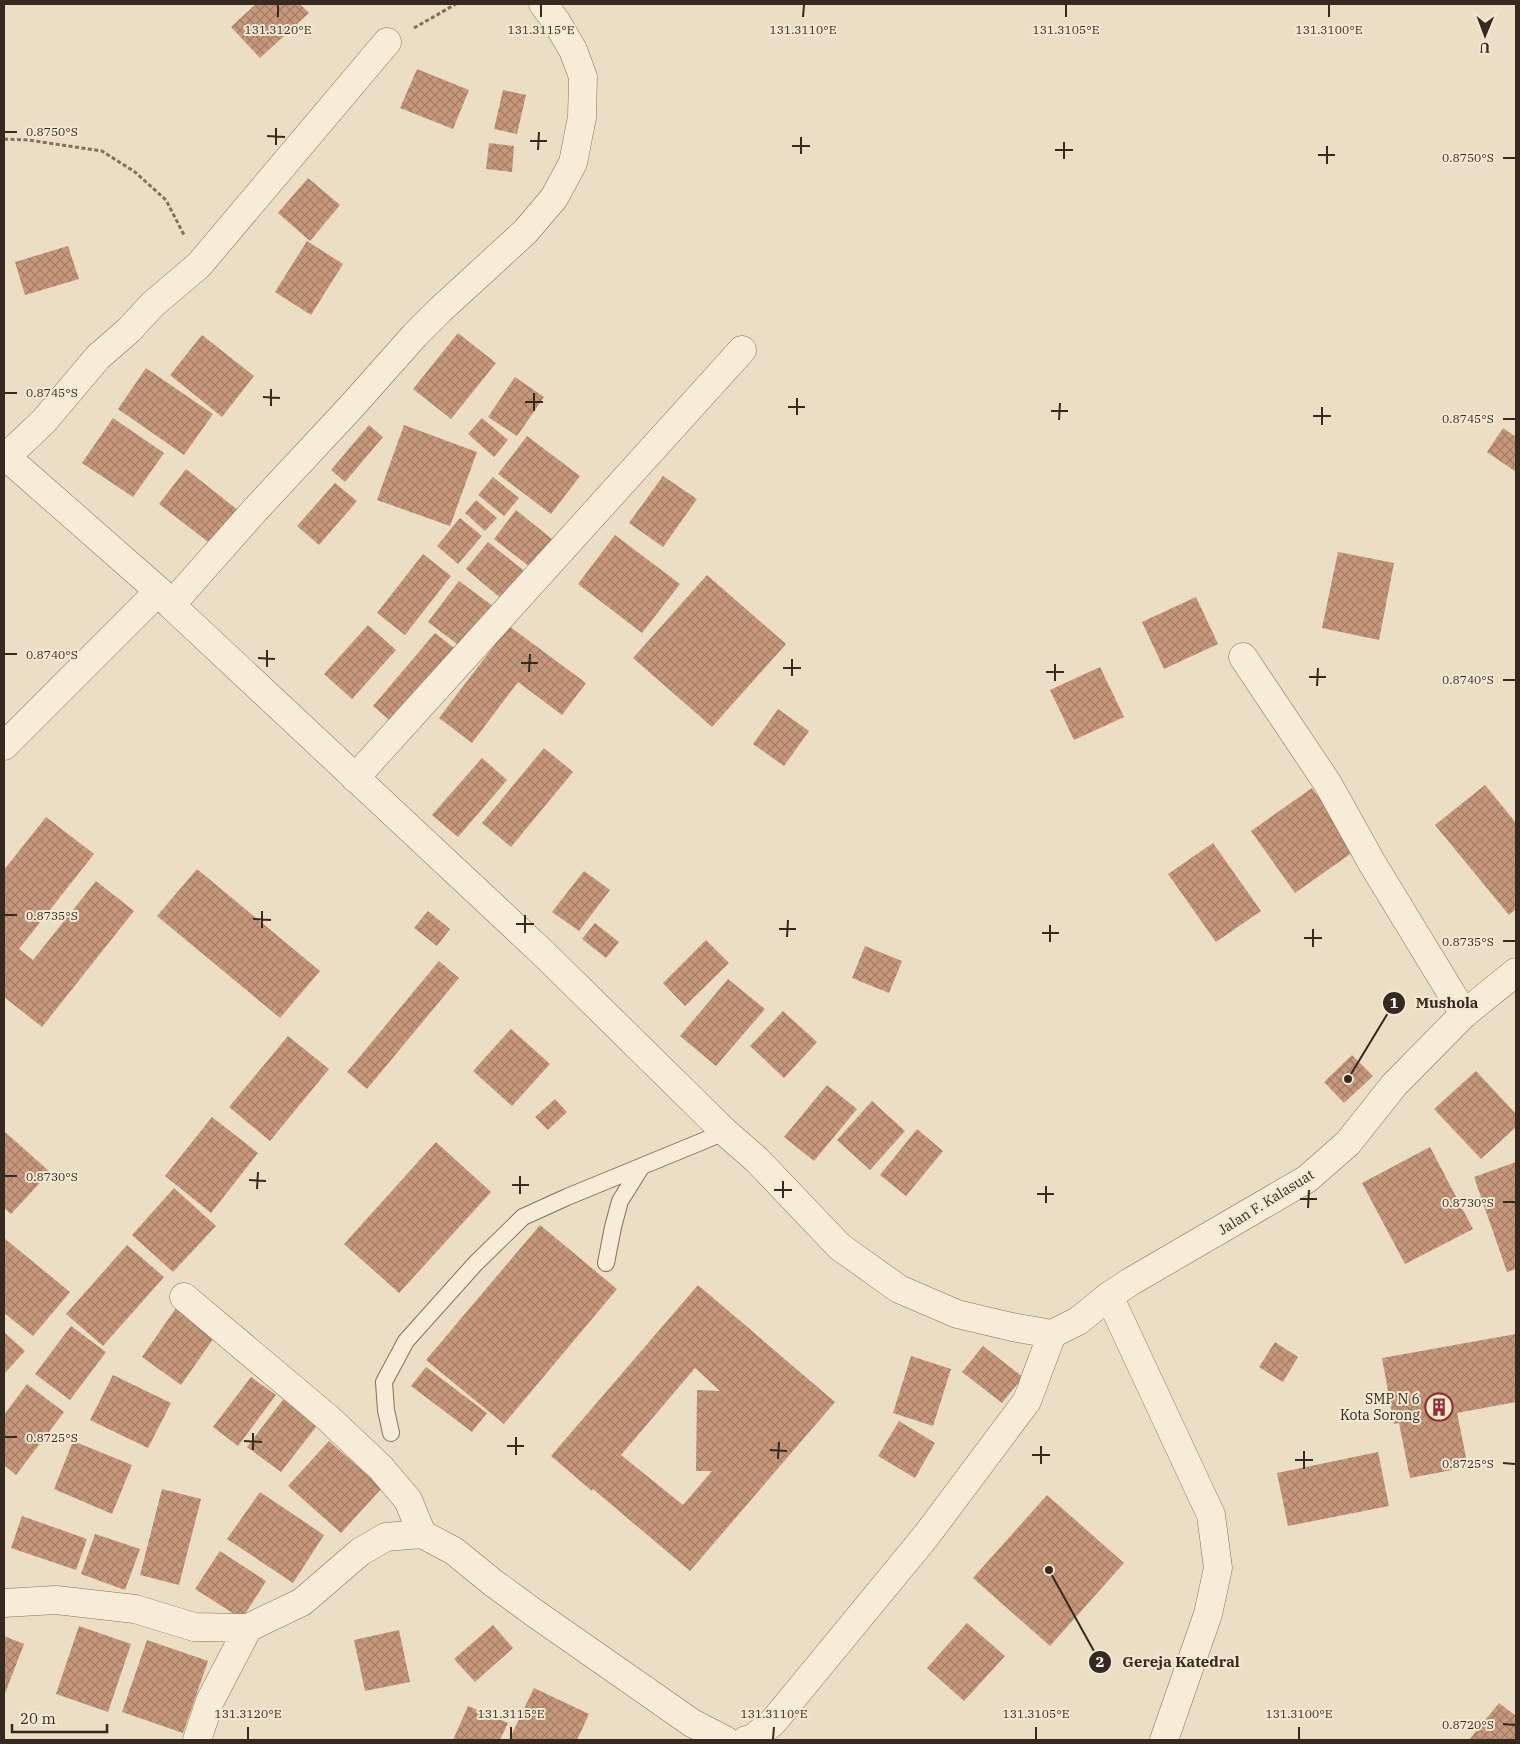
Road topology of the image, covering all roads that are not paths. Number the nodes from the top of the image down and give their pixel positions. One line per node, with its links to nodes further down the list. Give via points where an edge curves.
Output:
1 (543, 4): 5 (street, via 573,50 583,77 582,117 573,163 554,198 525,232 415,335 255,510)
2 (387, 42): 4 (street, via 200,265 153,304 130,330 98,357 44,421)
3 (742, 350): 8 (street)
4 (5, 456): 5 (street)
5 (165, 598): 7 (street); 8 (street)
6 (1243, 657): 10 (street, via 1328,784)
7 (4, 746)
8 (355, 778): 11 (street, via 544,954)
9 (1516, 973): 10 (street, Jalan F. Kalasuat)
10 (1464, 1014): 14 (street, Jalan F. Kalasuat, via 1394,1086 1348,1143 1307,1180)
11 (725, 1132): 12 (lane); 16 (street, via 757,1160 840,1246 899,1289 957,1314)
12 (642, 1166): 13 (lane, via 620,1201); 17 (lane, via 523,1217 475,1264 406,1341 384,1382)
13 (606, 1263)
14 (1109, 1296): 16 (street, Jalan F. Kalasuat, via 1078,1321); 24 (street, via 1211,1515 1218,1568 1208,1614)
15 (184, 1297): 18 (street, via 328,1418 381,1468 408,1500)
16 (1052, 1334): 23 (street, via 1027,1401 926,1536 773,1722)
17 (391, 1433)
18 (422, 1534): 20 (street, via 386,1537 360,1552 302,1602); 22 (street, via 454,1552 533,1612 692,1723)
19 (4, 1603): 20 (street, via 56,1600 135,1609 194,1627)
20 (248, 1628): 21 (street, via 210,1701)
21 (196, 1740)
22 (725, 1740)
23 (750, 1740)
24 (1164, 1740)

